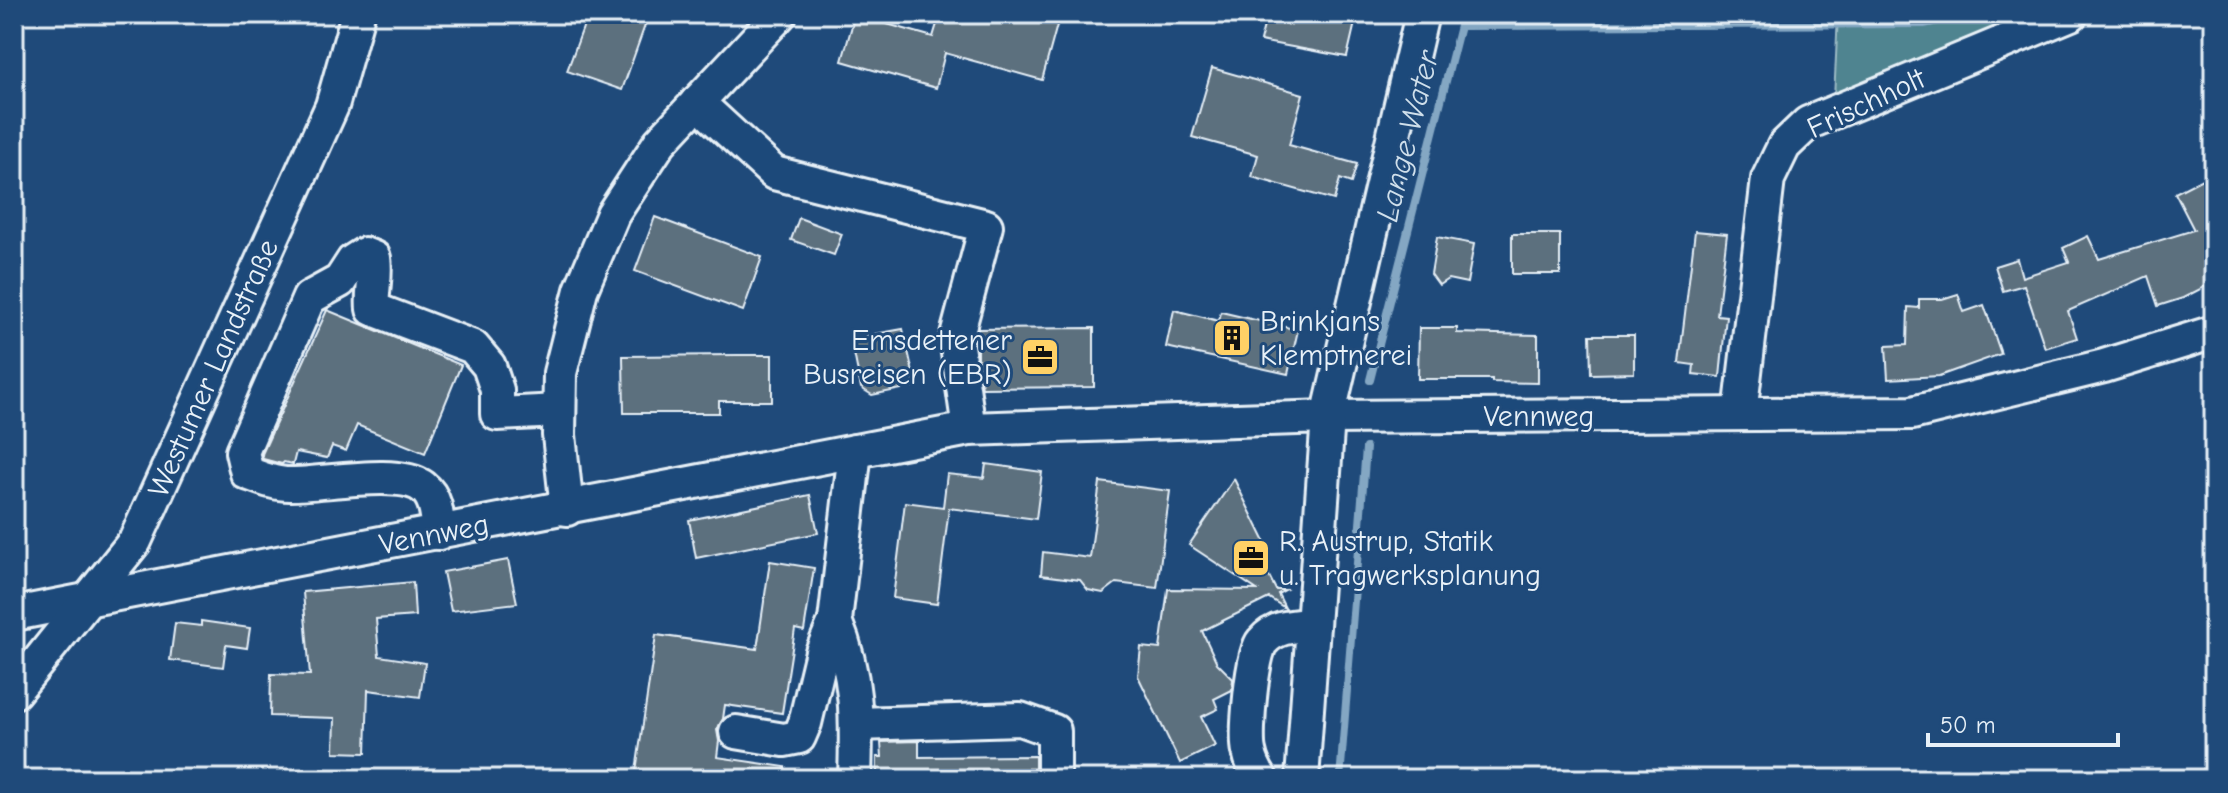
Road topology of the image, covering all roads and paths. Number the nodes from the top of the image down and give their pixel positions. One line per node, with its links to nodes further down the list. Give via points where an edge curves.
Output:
1 (358, 14): 14 (street, Westumer Landstraße, via 332,106 135,541)
2 (780, 14): 5 (street)
3 (1422, 14): 9 (street)
4 (2071, 14): 8 (street, Frischholt, via 1808,123 1784,146 1768,179)
5 (697, 102): 7 (street, via 660,142 613,214 581,290 560,373); 10 (street, via 774,173 986,226 956,339)
6 (2214, 332): 8 (street, Vennweg, via 2104,366 1912,413)
7 (559, 411): 12 (street); 13 (street, via 497,414 489,366 473,347 373,309 374,258 364,254 340,281 309,298 242,452 247,473 286,485 406,480 424,488 435,503)
8 (1740, 414): 9 (street, Vennweg)
9 (1328, 417): 10 (street, Vennweg); 17 (street)
10 (969, 429): 11 (street, Vennweg)
11 (855, 451): 12 (street, Vennweg); 16 (street)
12 (567, 509): 13 (street, Vennweg)
13 (439, 533): 14 (street, Vennweg)
14 (91, 599): 15 (street, Vennweg); 18 (street, Westumer Landstraße)
15 (14, 614)
16 (835, 621): 19 (street, via 849,653); 20 (street, via 799,737 784,740)
17 (1313, 625): 23 (street, via 1270,634 1256,650 1248,748); 24 (street)
18 (14, 692)
19 (857, 724): 21 (street); 22 (street, via 1020,719 1054,731)
20 (736, 732)
21 (855, 779)
22 (1054, 779)
23 (1261, 779)
24 (1302, 779)

